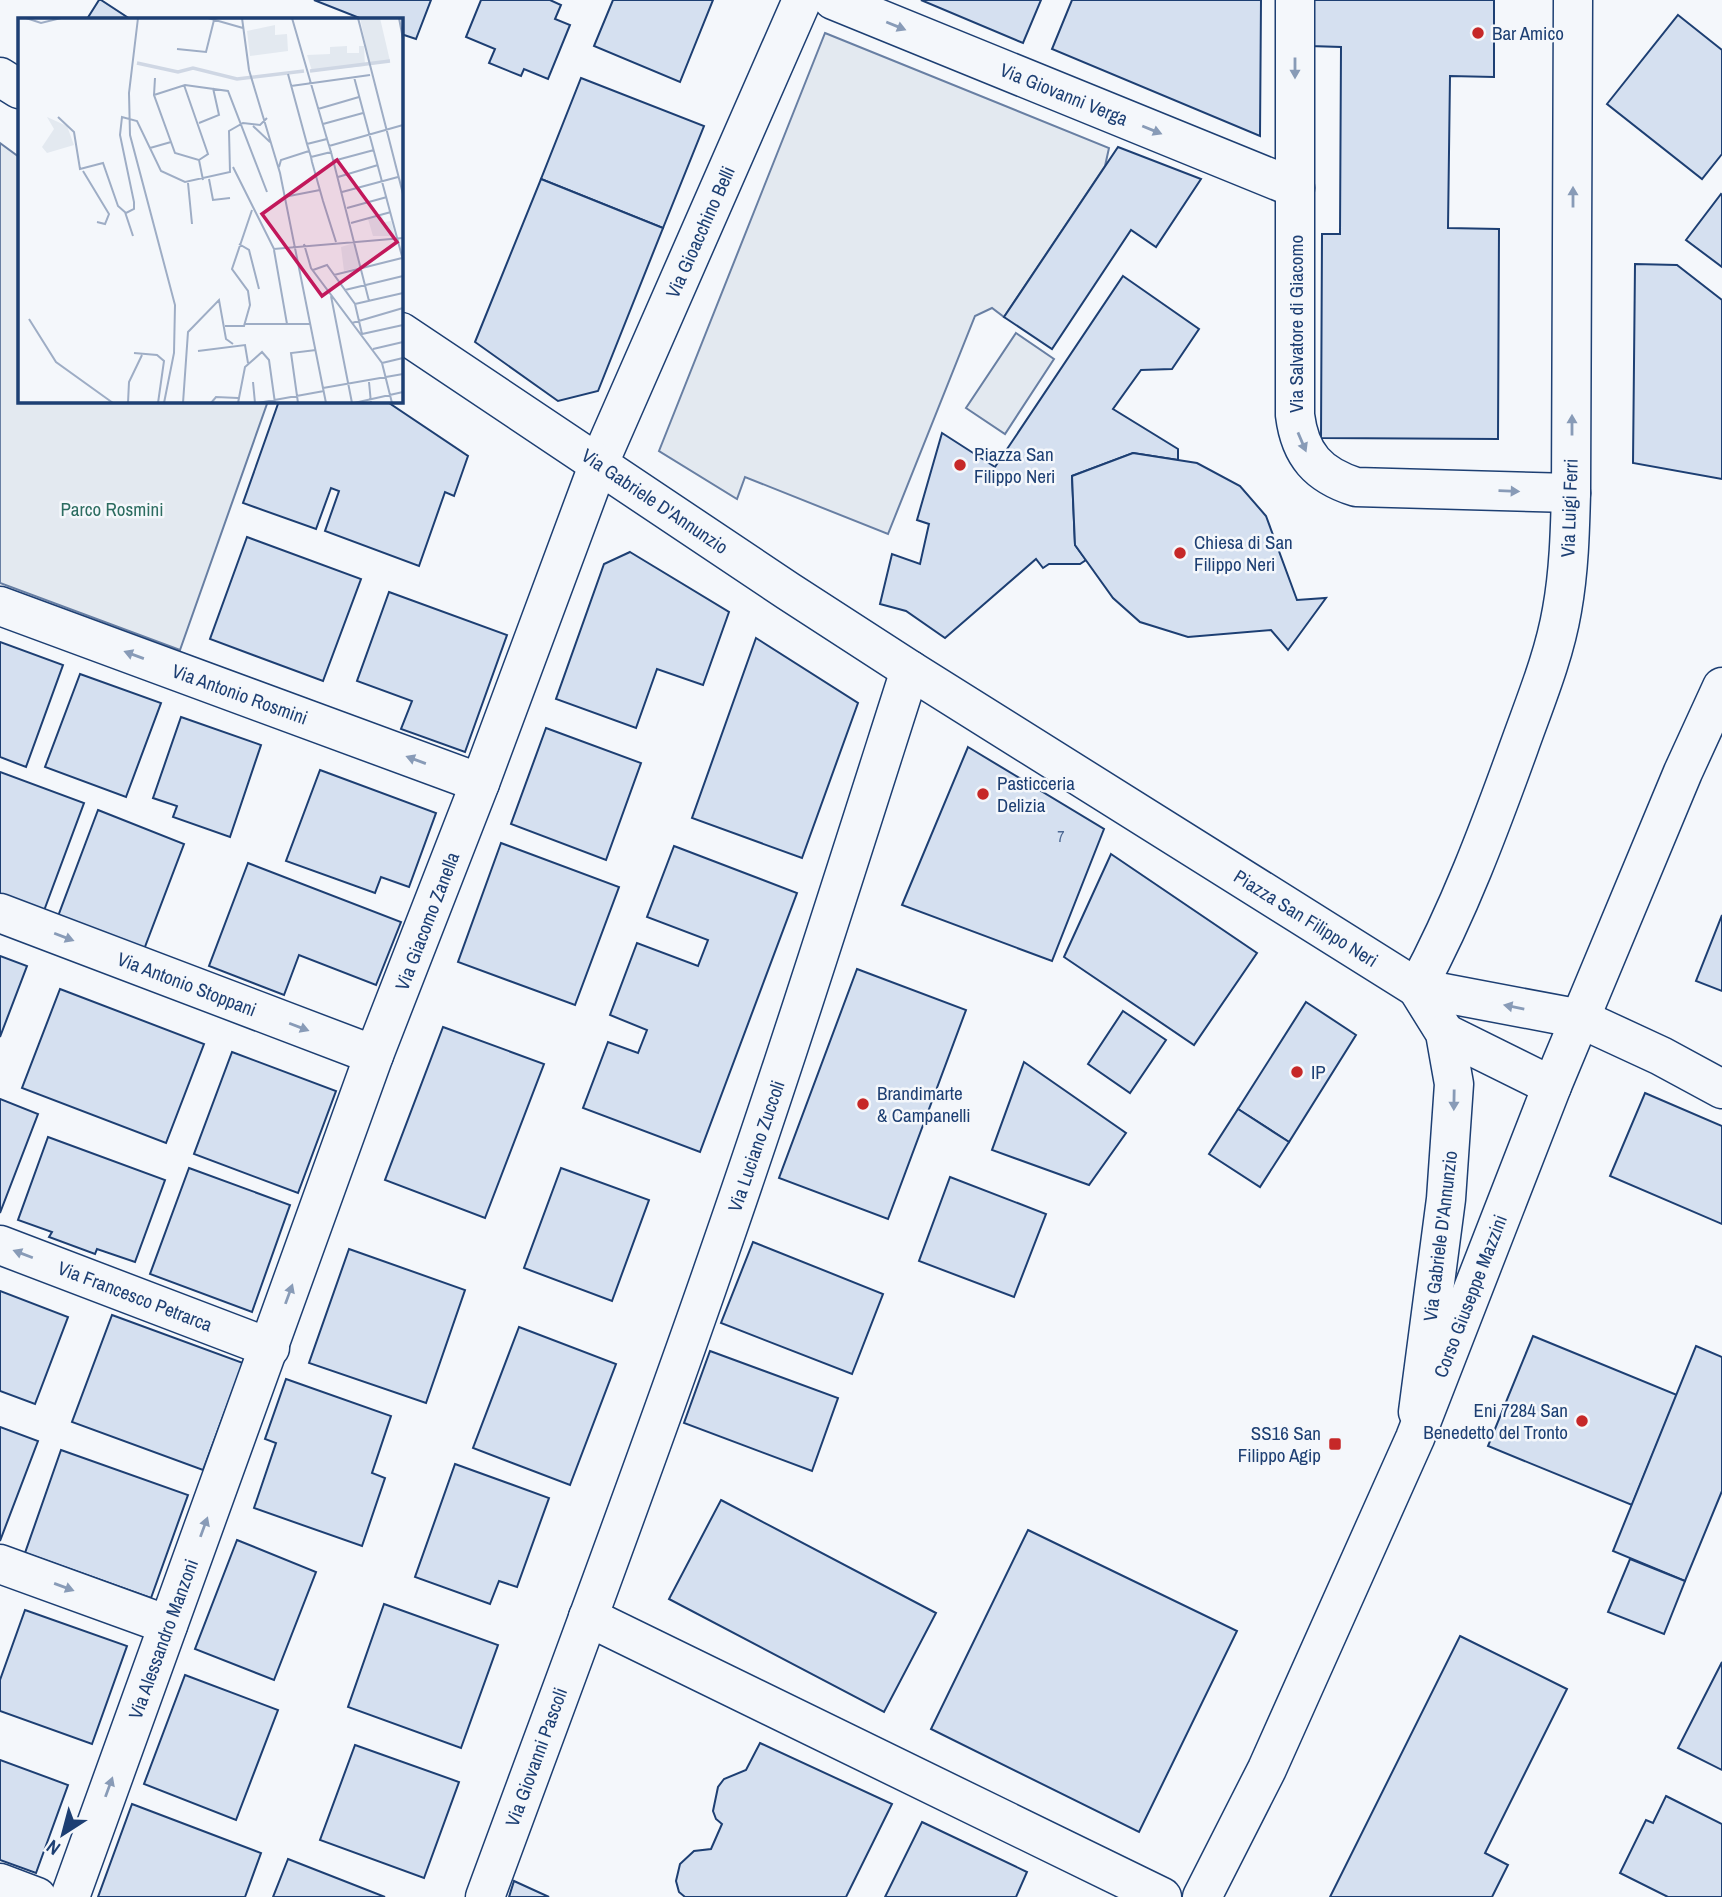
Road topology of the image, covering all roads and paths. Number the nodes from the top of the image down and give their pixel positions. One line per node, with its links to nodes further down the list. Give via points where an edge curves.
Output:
1 (802, 0): 9 (street, Via Gioacchino Belli)
2 (833, 0): 7 (street, Via Giovanni Verga, one-way to 7)
3 (1296, 0): 7 (street, Via Salvatore di Giacomo, one-way to 7)
4 (1573, 0): 10 (street, Via Luigi Ferri, one-way to 4)
5 (0, 77): 6 (street)
6 (18, 88)
7 (1295, 188): 10 (street, Via Salvatore di Giacomo, one-way to 10, via 1295,415 1313,463 1325,474 1356,487)
8 (402, 333): 9 (street, Via Gabriele D'Annunzio)
9 (599, 463): 12 (street, Via Gabriele D'Annunzio); 14 (street, Via Giacomo Zanella)
10 (1571, 493): 16 (street, Via Luigi Ferri, via 1563,599 1544,677 1476,864)
11 (0, 606): 14 (street, Via Antonio Rosmini, one-way to 11)
12 (910, 670): 16 (street, Piazza San Filippo Neri); 26 (street, Via Luciano Zuccoli, via 772,1100)
13 (1722, 687): 17 (street, Corso Giuseppe Mazzini)
14 (480, 783): 19 (street, Via Giacomo Zanella)
15 (0, 913): 19 (street, Via Antonio Stoppani, one-way to 19)
16 (1417, 988): 17 (street, one-way to 16); 18 (street, Via Gabriele D'Annunzio)
17 (1581, 1019): 20 (street, Corso Giuseppe Mazzini); 21 (street)
18 (1445, 1033): 20 (street); 24 (street, Via Gabriele D'Annunzio, one-way to 24, via 1454,1110)
19 (374, 1055): 23 (street, Via Giacomo Zanella, one-way to 19)
20 (1552, 1086): 24 (street, Corso Giuseppe Mazzini)
21 (1722, 1089)
22 (0, 1245): 23 (street, Via Francesco Petrarca, one-way to 22)
23 (264, 1365): 27 (street, Via Alessandro Manzoni, one-way to 23)
24 (1415, 1438): 33 (street, Corso Giuseppe Mazzini, via 1266,1769)
25 (0, 1564): 27 (street, one-way to 27)
26 (588, 1617): 31 (street, Via Giovanni Pascoli); 32 (street)
27 (168, 1625): 30 (street, Via Alessandro Manzoni, one-way to 27)
28 (0, 1883): 29 (street)
29 (37, 1897)
30 (70, 1897)
31 (485, 1897)
32 (1162, 1897)
33 (1202, 1897)

